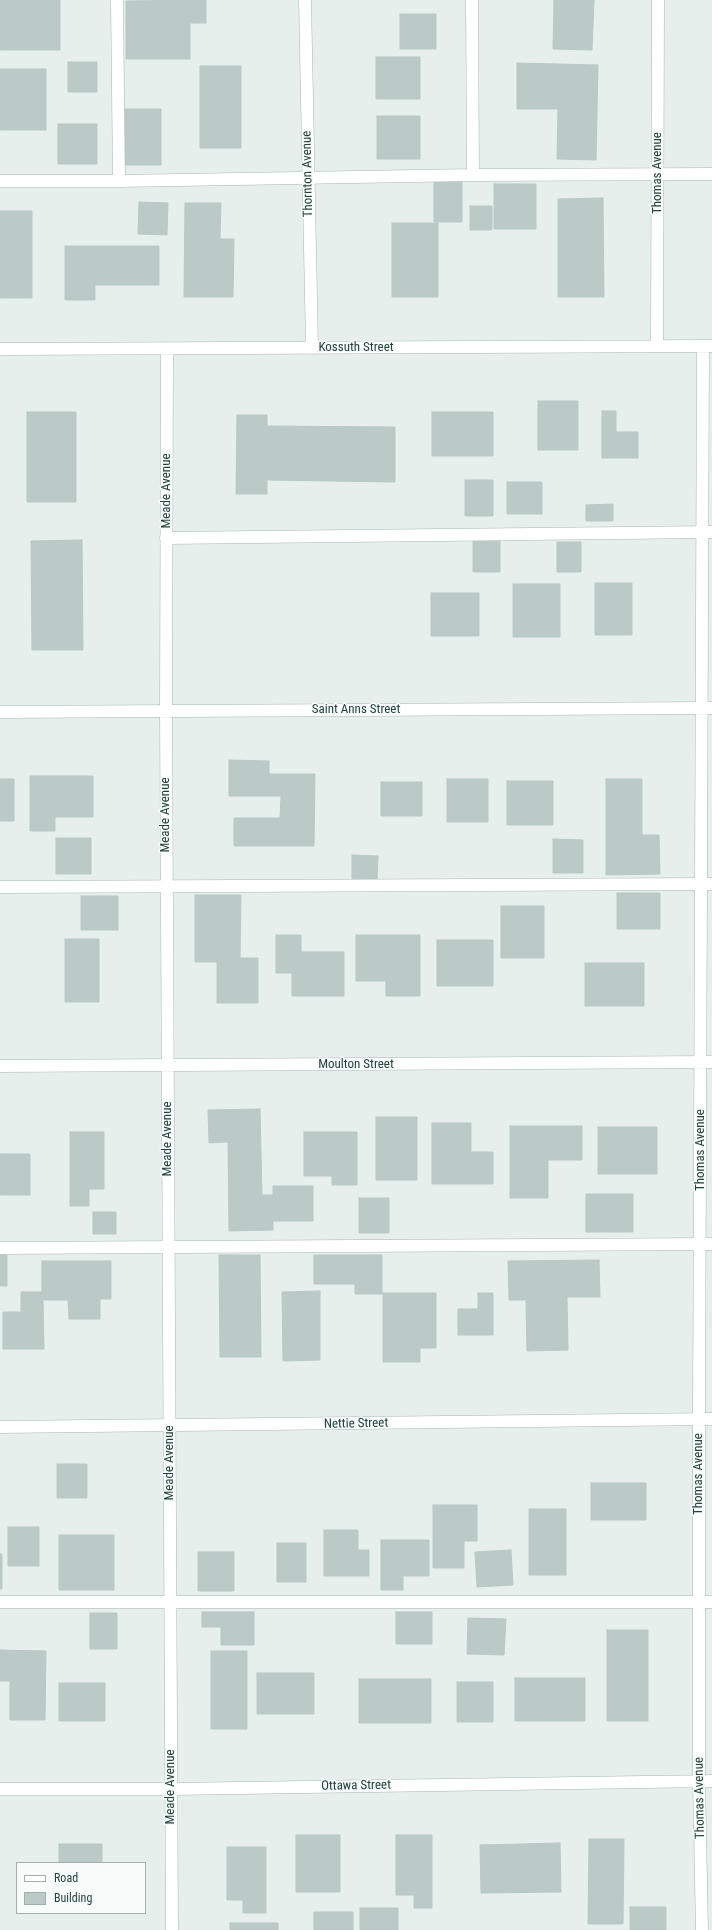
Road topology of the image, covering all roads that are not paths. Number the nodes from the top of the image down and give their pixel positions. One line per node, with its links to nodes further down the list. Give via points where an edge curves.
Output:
1 (118, 0): 10 (street)
2 (305, 0): 8 (street, Thornton Avenue)
3 (472, 0): 6 (street)
4 (658, 0): 7 (street, Thomas Avenue)
5 (712, 174): 7 (street)
6 (473, 175): 7 (street); 8 (street)
7 (658, 175): 11 (street, Thomas Avenue)
8 (308, 179): 10 (street); 13 (street, Thornton Avenue)
9 (0, 181): 10 (street)
10 (119, 181)
11 (657, 345): 12 (street, Kossuth Street); 13 (street, Kossuth Street)
12 (708, 346): 16 (street, Thomas Avenue)
13 (312, 348): 14 (street, Kossuth Street)
14 (167, 349): 15 (street, Kossuth Street); 17 (street, Meade Avenue)
15 (0, 350)
16 (707, 532): 17 (street); 18 (street, Thomas Avenue)
17 (166, 538): 19 (street, Meade Avenue)
18 (707, 708): 19 (street, Saint Anns Street); 21 (street, Thomas Avenue)
19 (166, 711): 20 (street, Saint Anns Street); 22 (street, Meade Avenue)
20 (0, 712)
21 (707, 884): 22 (street); 24 (street, Thomas Avenue)
22 (167, 886): 23 (street); 26 (street, Meade Avenue)
23 (0, 887)
24 (707, 1062): 26 (street, Moulton Street); 27 (street, Thomas Avenue)
25 (0, 1066): 26 (street, Moulton Street)
26 (168, 1066): 28 (street, Meade Avenue)
27 (706, 1244): 28 (street); 30 (street, Thomas Avenue)
28 (169, 1247): 29 (street); 32 (street, Meade Avenue)
29 (0, 1248)
30 (699, 1419): 31 (street, Nettie Street); 32 (street, Nettie Street); 36 (street, Thomas Avenue)
31 (712, 1419)
32 (170, 1426): 33 (street, Nettie Street); 35 (street, Meade Avenue)
33 (0, 1427)
34 (0, 1602): 35 (street)
35 (171, 1602): 36 (street); 41 (street, Meade Avenue)
36 (699, 1602): 37 (street); 38 (street, Thomas Avenue)
37 (712, 1602)
38 (699, 1781): 39 (street, Ottawa Street); 41 (street, Ottawa Street); 43 (street, Thomas Avenue)
39 (712, 1781)
40 (0, 1789): 41 (street, Ottawa Street)
41 (171, 1789): 42 (street, Meade Avenue)
42 (172, 1930)
43 (702, 1930)

